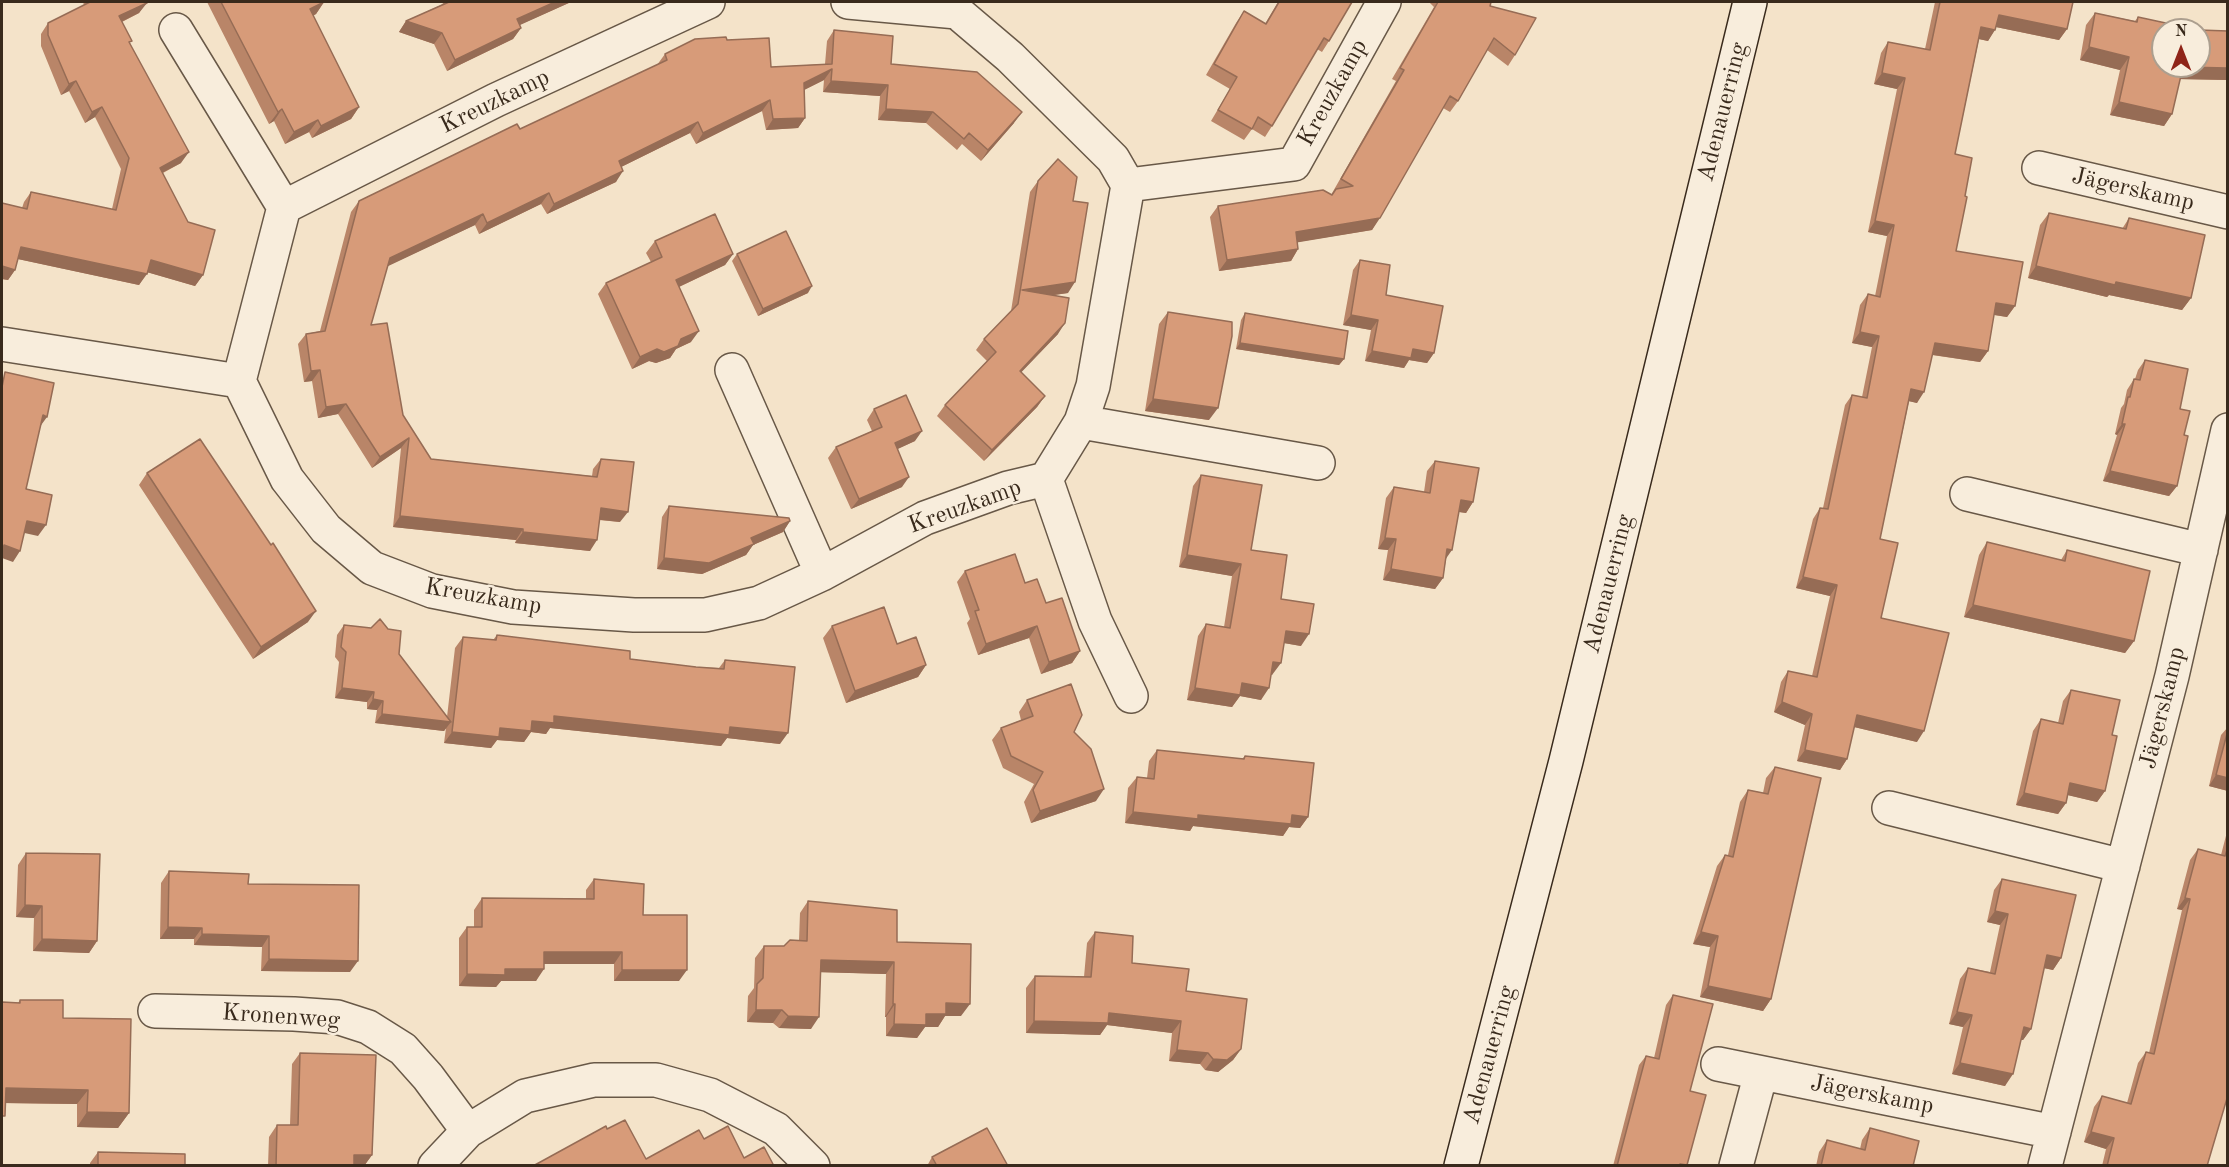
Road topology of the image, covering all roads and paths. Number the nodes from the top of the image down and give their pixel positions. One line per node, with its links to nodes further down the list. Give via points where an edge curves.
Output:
1 (708, 2): 9 (street, Kreuzkamp, via 496,100)
2 (848, 2): 5 (street)
3 (1384, 2): 8 (street, Kreuzkamp, via 1294,164)
4 (1750, 2): 31 (street, Adenauerring, via 1566,761)
5 (958, 7): 8 (street, via 1113,159)
6 (176, 30): 9 (street)
7 (2039, 168): 10 (street, Jägerskamp)
8 (1128, 185): 14 (street, Kreuzkamp, via 1093,386)
9 (284, 207): 13 (street)
10 (2228, 212)
11 (2, 344): 13 (street)
12 (732, 370): 20 (street)
13 (239, 381): 20 (street, Kreuzkamp, via 287,479 326,529 372,568 432,591 513,607 705,615 759,603)
14 (1081, 422): 16 (street); 17 (street, Kreuzkamp)
15 (2228, 430): 19 (street, Jägerskamp)
16 (1318, 463)
17 (1046, 479): 20 (street, Kreuzkamp, via 1008,488 925,518); 21 (street, Kreuzkamp, via 1095,621)
18 (1966, 494): 19 (street)
19 (2201, 550): 23 (street, Jägerskamp)
20 (822, 574)
21 (1131, 696)
22 (1889, 808): 23 (street)
23 (2123, 866): 28 (street, Jägerskamp)
24 (155, 1011): 27 (street, Kronenweg, via 337,1017 368,1027 403,1049)
25 (1718, 1064): 26 (street, Jägerskamp)
26 (1761, 1073): 28 (street, Jägerskamp); 32 (street)
27 (468, 1131): 29 (street); 30 (street, via 525,1096 594,1080 656,1080 710,1095 776,1129)
28 (2054, 1132): 33 (street, Jägerskamp)
29 (435, 1166)
30 (813, 1166)
31 (1461, 1166)
32 (1736, 1166)
33 (2045, 1166)

